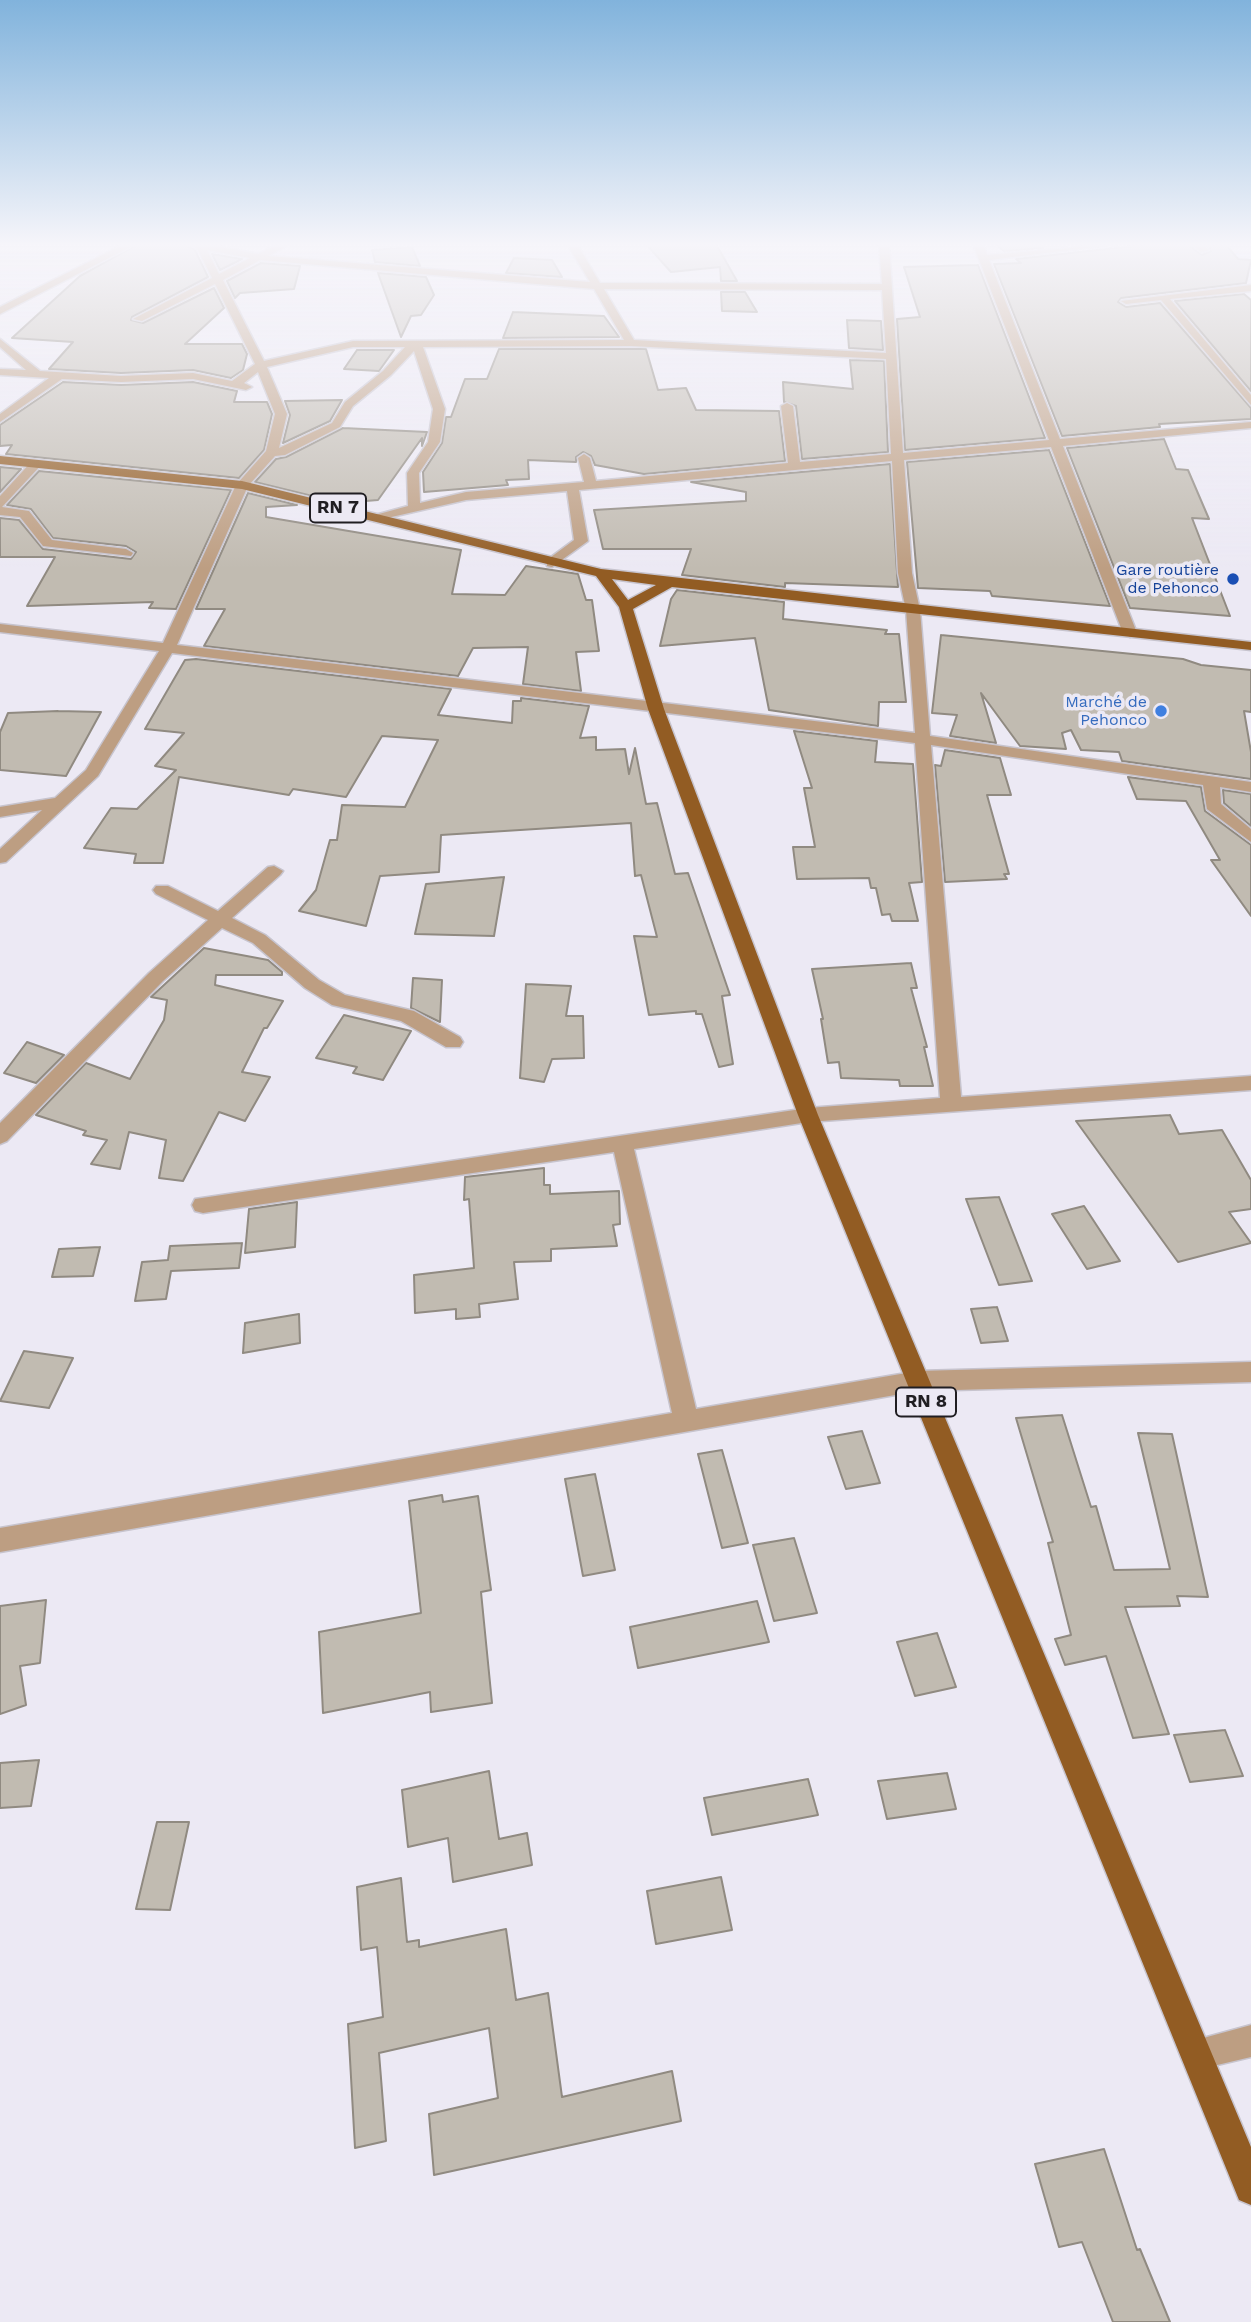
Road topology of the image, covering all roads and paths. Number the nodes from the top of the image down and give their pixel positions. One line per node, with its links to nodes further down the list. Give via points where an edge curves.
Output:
1 (12, 352): 14 (street)
2 (255, 352): 11 (street)
3 (316, 352): 11 (street)
4 (406, 352): 15 (street)
5 (419, 352): 12 (street)
6 (818, 352): 10 (street)
7 (891, 352): 10 (street)
8 (1020, 352): 23 (street)
9 (1209, 352): 19 (street)
10 (891, 356): 25 (street)
11 (261, 365): 17 (street); 18 (street)
12 (425, 370): 15 (street); 34 (street, via 439,409 434,442 412,473)
13 (0, 372): 14 (street)
14 (35, 372): 16 (street)
15 (387, 373): 24 (street, via 349,404 336,425)
16 (62, 374): 17 (street, via 121,379 193,376); 21 (street)
17 (234, 385): 18 (street)
18 (272, 393): 24 (street, via 281,414)
19 (1251, 402)
20 (787, 406): 29 (street)
21 (0, 419)
22 (1251, 425): 23 (street)
23 (1056, 442): 25 (street); 44 (street)
24 (272, 452): 30 (street)
25 (898, 456): 29 (street); 42 (street, via 905,573)
26 (584, 458): 31 (street)
27 (0, 460): 28 (main road, RN 7)
28 (37, 463): 30 (main road, RN 7); 33 (street)
29 (794, 466): 31 (street)
30 (242, 485): 36 (main road, RN 7); 46 (street)
31 (591, 485): 32 (street)
32 (572, 486): 34 (street, via 466,496); 38 (street, via 582,541)
33 (0, 504)
34 (414, 508): 36 (street)
35 (0, 511): 37 (street, via 24,514 48,543)
36 (374, 517): 38 (main road, RN 7)
37 (126, 553)
38 (552, 563): 39 (main road, RN 7)
39 (601, 573): 40 (main road, RN 7); 41 (main road, RN 8)
40 (670, 583): 41 (main road); 42 (main road)
41 (626, 607): 47 (main road, RN 8)
42 (913, 610): 44 (main road); 48 (street)
43 (0, 628): 46 (street)
44 (1130, 634): 45 (main road)
45 (1251, 646)
46 (168, 648): 47 (street); 51 (street, via 92,774)
47 (656, 709): 48 (street); 61 (main road, RN 8)
48 (922, 739): 49 (street); 60 (street)
49 (1211, 782): 50 (street); 53 (street, via 1213,806)
50 (1251, 787)
51 (62, 802): 52 (street); 54 (street)
52 (0, 812)
53 (1251, 837)
54 (0, 858)
55 (274, 871): 57 (street)
56 (162, 890): 57 (street)
57 (222, 918): 58 (street, via 259,939 312,984 339,1000 407,1016); 62 (street, via 156,977)
58 (453, 1042)
59 (1251, 1083): 60 (street)
60 (951, 1104): 61 (street)
61 (808, 1115): 63 (street); 66 (main road, RN 8)
62 (0, 1136)
63 (622, 1143): 64 (street); 67 (street)
64 (203, 1205)
65 (1251, 1372): 66 (street)
66 (918, 1381): 67 (street); 70 (main road, RN 8)
67 (686, 1420): 68 (street)
68 (0, 1540)
69 (1251, 2041): 70 (street)
70 (1196, 2054): 71 (main road, RN 8)
71 (1251, 2188)

